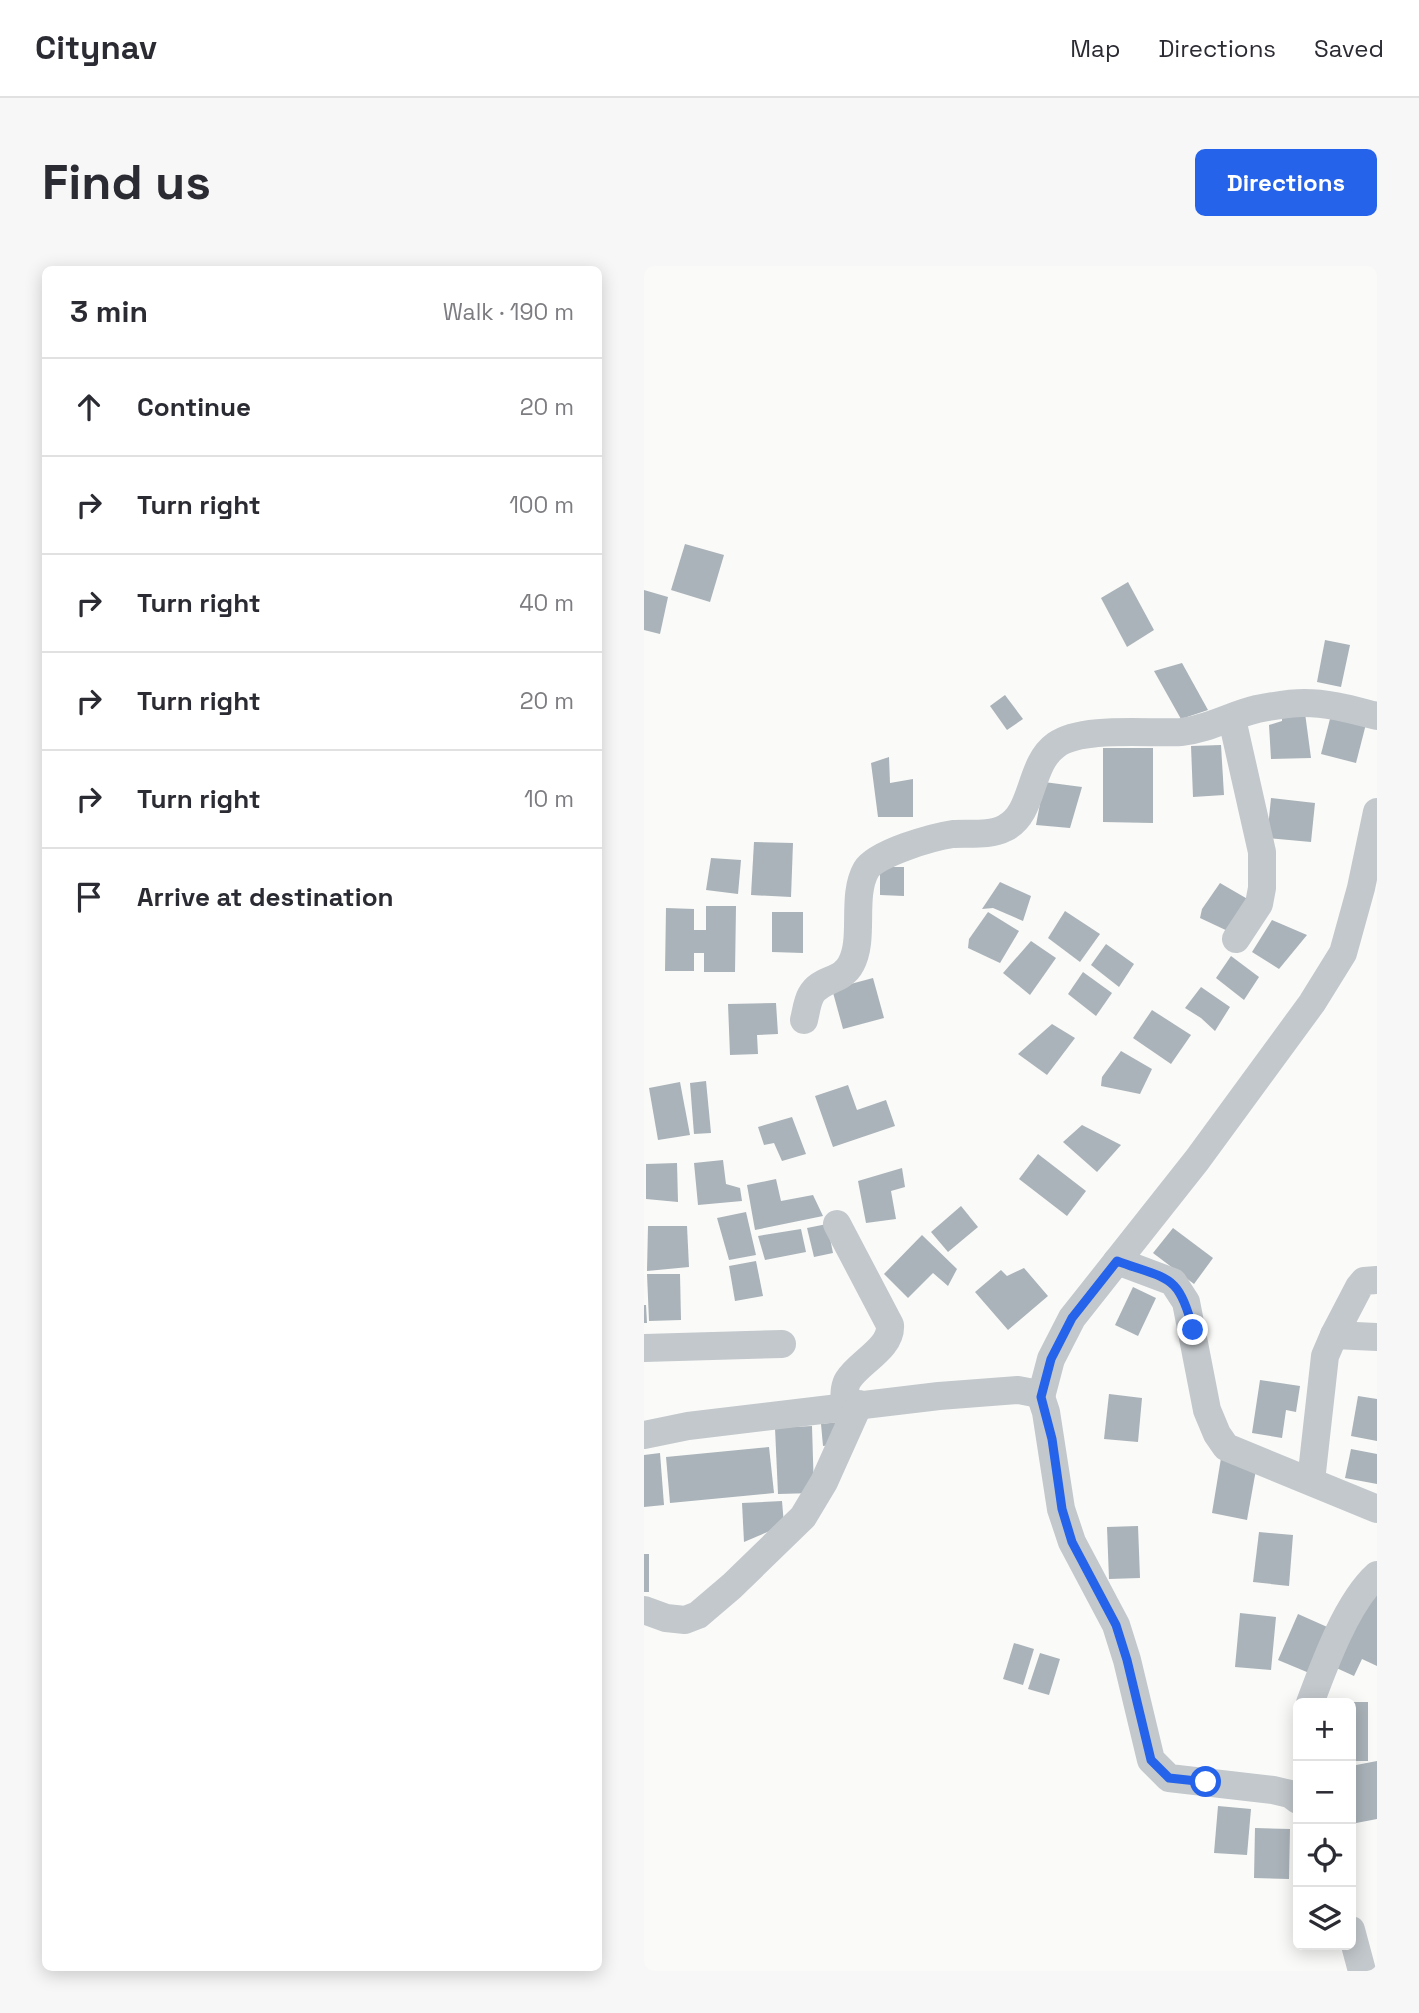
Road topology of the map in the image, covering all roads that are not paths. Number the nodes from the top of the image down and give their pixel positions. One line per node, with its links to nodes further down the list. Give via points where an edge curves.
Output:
1 (1377, 716): 2 (street, via 1329,704 1302,703 1256,709)
2 (1232, 719): 5 (street, via 1262,852 1259,904); 6 (street, via 1183,732 1070,737 1040,763 1020,814 1007,828 950,835 872,863 860,892 851,964 845,973 816,988)
3 (1377, 812): 4 (street)
4 (1371, 866): 8 (street, via 1343,953 1329,977 1197,1160)
5 (1236, 939)
6 (804, 1020)
7 (837, 1224): 15 (street, via 891,1333 846,1382)
8 (1117, 1261): 14 (street, via 1072,1318 1051,1359); 17 (street, via 1173,1282 1186,1302 1207,1410 1226,1447)
9 (1377, 1280): 10 (street, via 1364,1281)
10 (1334, 1335): 11 (street); 17 (street, via 1325,1356)
11 (1377, 1338)
12 (782, 1344): 13 (street)
13 (644, 1348)
14 (1041, 1397): 15 (street, via 1018,1390); 22 (street, via 1072,1542 1116,1625 1151,1760 1169,1778)
15 (852, 1406): 16 (street); 20 (street, via 824,1482 803,1517 698,1615 685,1620)
16 (644, 1435)
17 (1311, 1481): 18 (street)
18 (1377, 1509)
19 (1377, 1575): 21 (street, via 1359,1596)
20 (644, 1610)
21 (1312, 1698)
22 (1293, 1796)
23 (1356, 1949): 24 (street)
24 (1362, 1971)

